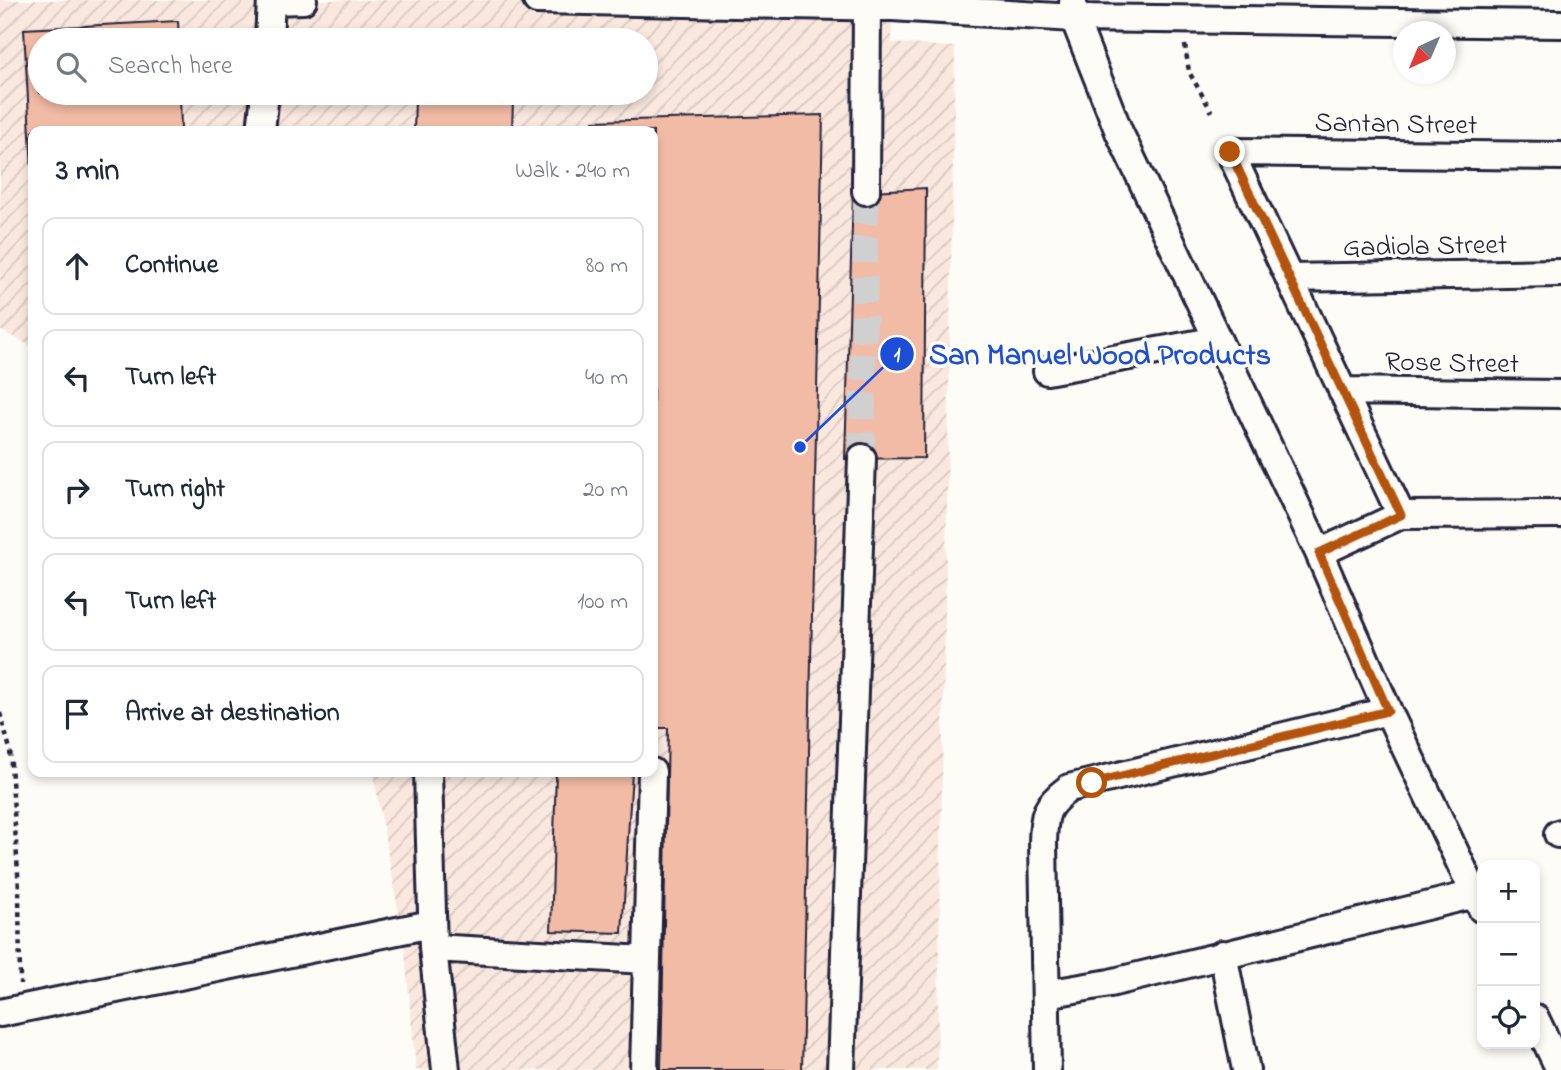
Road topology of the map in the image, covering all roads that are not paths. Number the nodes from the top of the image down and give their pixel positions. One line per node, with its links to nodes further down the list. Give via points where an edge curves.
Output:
1 (303, 0): 3 (street)
2 (537, 0): 4 (street)
3 (272, 1): 8 (street)
4 (574, 1): 5 (street)
5 (875, 4): 6 (street); 12 (street)
6 (1074, 9): 7 (street, via 1182,20); 15 (street, via 1119,132)
7 (1561, 24)
8 (271, 28)
9 (264, 105): 10 (street)
10 (262, 126)
11 (1561, 156): 14 (street, Santan Street, via 1230,152)
12 (866, 191)
13 (1561, 273): 14 (street, Gadiola Street)
14 (1289, 278): 17 (street)
15 (1218, 340): 16 (street); 22 (street)
16 (1047, 371)
17 (1342, 391): 18 (street, Rose Street); 21 (street)
18 (1561, 394)
19 (862, 458): 36 (street)
20 (1561, 514): 21 (street)
21 (1401, 515): 22 (street)
22 (1319, 553): 23 (street)
23 (1388, 711): 26 (street); 31 (street, via 1069,788 1053,800 1044,814)
24 (429, 777): 28 (street)
25 (652, 777): 30 (street)
26 (1477, 897)
27 (1477, 901): 29 (street)
28 (432, 936): 30 (street); 32 (street, via 396,931); 34 (street)
29 (1223, 954): 31 (street); 38 (street)
30 (646, 960): 35 (street)
31 (1046, 994): 37 (street)
32 (10, 1010)
33 (1540, 1028): 39 (street)
34 (446, 1070)
35 (644, 1070)
36 (841, 1070)
37 (1047, 1070)
38 (1246, 1070)
39 (1560, 1070)

